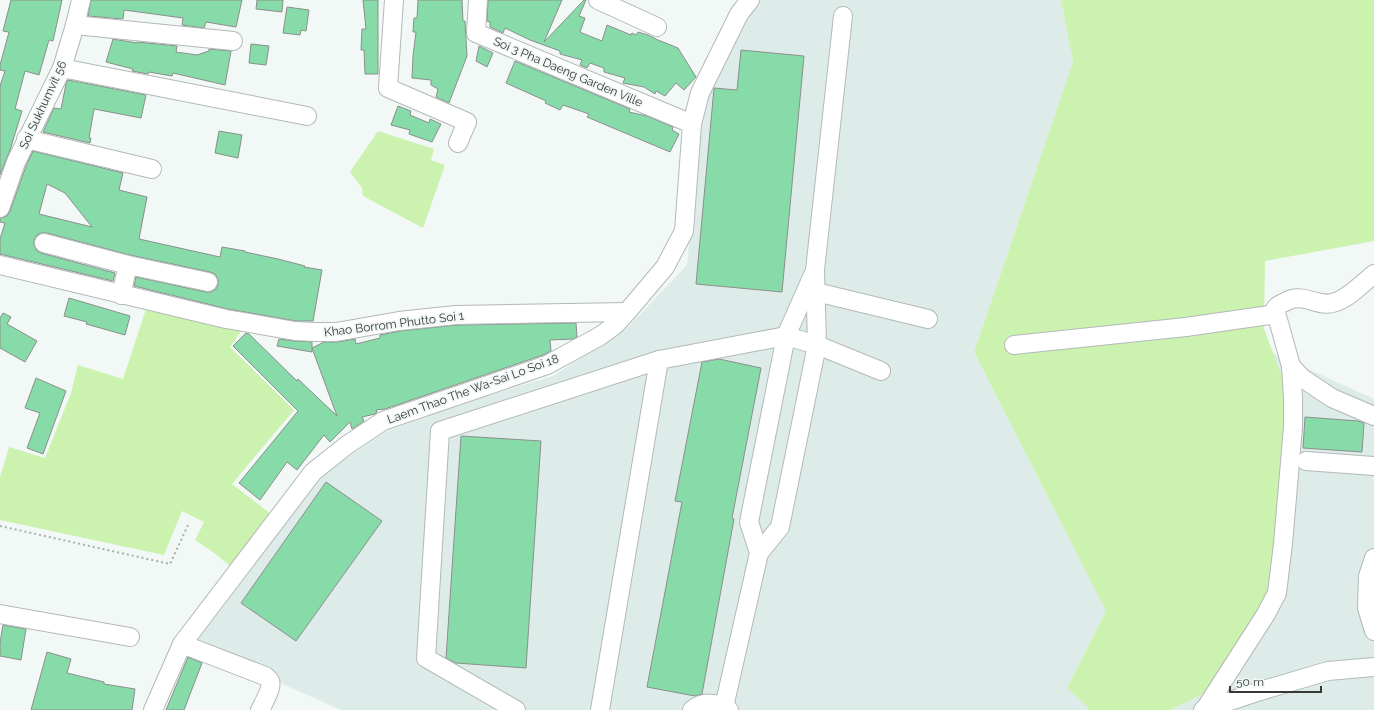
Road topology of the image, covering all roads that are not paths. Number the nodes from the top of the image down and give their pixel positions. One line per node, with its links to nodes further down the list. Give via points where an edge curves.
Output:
1 (81, 0): 7 (street, Soi Sukhumvit 56)
2 (394, 0): 14 (street, via 388,88 467,122)
3 (478, 0): 12 (street, Soi 3 Pha Daeng Garden Ville, via 476,33)
4 (598, 0): 8 (street)
5 (750, 0): 12 (street, Laem Thao The Wa-Sai Lo Soi 18, via 739,14 700,93)
6 (843, 16): 20 (street)
7 (75, 25): 9 (street); 10 (street, Soi Sukhumvit 56)
8 (657, 27)
9 (233, 41)
10 (62, 68): 11 (street); 13 (street, Soi Sukhumvit 56)
11 (307, 116)
12 (692, 124): 25 (street, Laem Thao The Wa-Sai Lo Soi 18, via 684,231 665,266)
13 (26, 140): 15 (street); 16 (street, Soi Sukhumvit 56)
14 (458, 143)
15 (152, 169)
16 (0, 208)
17 (44, 243): 19 (street)
18 (0, 265): 24 (street, Khao Borrom Phutto Soi 1)
19 (128, 265): 22 (street); 24 (street)
20 (815, 270): 23 (street); 28 (street)
21 (1374, 274): 26 (street, via 1336,302 1325,304 1300,297 1276,306)
22 (208, 282)
23 (816, 292): 27 (street); 29 (street)
24 (121, 295): 25 (street, Khao Borrom Phutto Soi 1, via 226,319 315,332 336,332 399,321 456,315)
25 (628, 312): 42 (street, Laem Thao The Wa-Sai Lo Soi 18, via 600,336 547,365 383,421 347,445 313,472)
26 (1276, 314): 30 (street, via 1186,327); 32 (street)
27 (928, 319)
28 (786, 336): 29 (street); 31 (street); 37 (street, via 749,522)
29 (817, 345): 33 (street); 37 (street, via 780,527)
30 (1014, 345)
31 (659, 360): 47 (street, via 440,431 426,658); 48 (street)
32 (1291, 366): 34 (street, via 1302,378 1332,398); 50 (street, via 1293,427 1277,593)
33 (881, 371)
34 (1374, 416)
35 (1306, 461): 36 (street)
36 (1374, 466)
37 (758, 553): 44 (street)
38 (1374, 558): 40 (street, via 1368,576 1367,608)
39 (0, 614): 41 (street)
40 (1374, 631)
41 (130, 637)
42 (182, 644): 45 (street, Laem Thao The Wa-Sai Lo Soi 18); 46 (street, via 269,679 271,686)
43 (1374, 667): 50 (street, via 1328,671)
44 (726, 708): 49 (street, via 710,703)
45 (153, 710)
46 (260, 710)
47 (516, 710)
48 (600, 710)
49 (692, 710)
50 (1204, 710)

